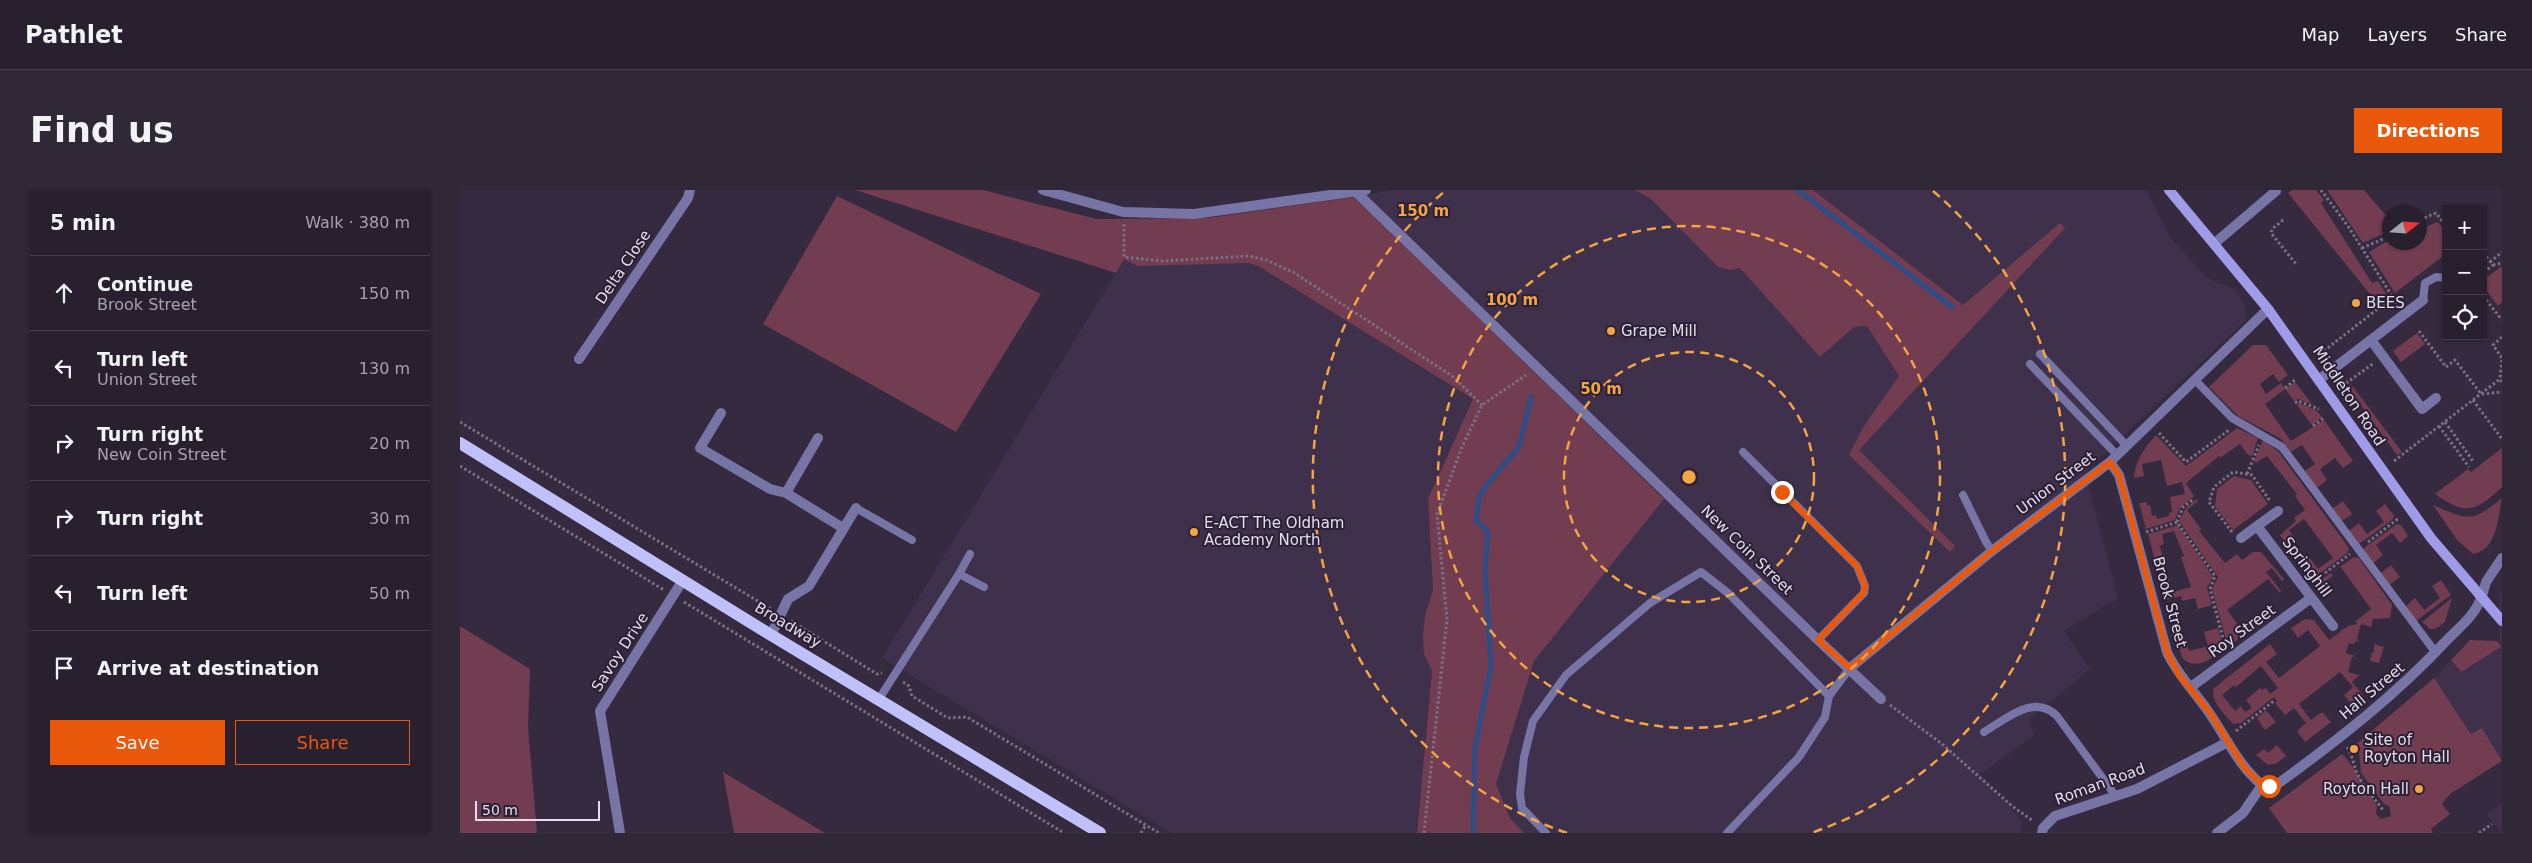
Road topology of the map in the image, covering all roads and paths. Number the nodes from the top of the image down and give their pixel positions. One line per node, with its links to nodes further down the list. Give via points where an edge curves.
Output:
1 (690, 190): 30 (street, Delta Close, via 688,198)
2 (1043, 190): 5 (street, via 1123,212 1194,214)
3 (2169, 190): 12 (main road, Middleton Road)
4 (2321, 190): 13 (path)
5 (1361, 191): 34 (street, New Coin Street)
6 (2276, 191): 12 (street)
7 (2427, 217): 10 (path, via 2436,213)
8 (1124, 219): 46 (path, via 1124,257 1162,261 1249,256 1266,260 1319,287 1445,371)
9 (2283, 220): 18 (path, via 2271,233)
10 (2442, 221)
11 (2382, 239): 13 (path)
12 (2215, 243): 23 (main road, Middleton Road)
13 (2362, 248): 29 (path, via 2393,297)
14 (2502, 252): 16 (path)
15 (2487, 257): 16 (path)
16 (2492, 263): 17 (path); 19 (path)
17 (2502, 263)
18 (2296, 264)
19 (2487, 269)
20 (2442, 278): 21 (lane, via 2425,282)
21 (2423, 300): 27 (street)
22 (2487, 301): 24 (path)
23 (2268, 309): 35 (main road, Middleton Road); 36 (street, Union Street)
24 (2502, 320)
25 (2419, 331): 42 (path, via 2446,367 2455,360)
26 (2502, 337): 31 (path, via 2493,345)
27 (2371, 340): 35 (street); 43 (street, via 2422,409)
28 (2040, 354): 60 (lane)
29 (2320, 354)
30 (579, 359)
31 (2502, 359): 38 (path)
32 (2377, 360): 39 (path)
33 (2030, 364): 62 (lane)
34 (1536, 367): 46 (path); 92 (street, New Coin Street)
35 (2320, 379): 86 (main road, Middleton Road, via 2431,538)
36 (2195, 380): 51 (lane); 60 (street, Union Street)
37 (2296, 380): 40 (path)
38 (2501, 381): 42 (path)
39 (2342, 386)
40 (2285, 388)
41 (2502, 392): 42 (path)
42 (2481, 394): 44 (path)
43 (2436, 398)
44 (2473, 400): 52 (path); 58 (path)
45 (2295, 403): 47 (path, via 2298,401)
46 (1482, 405): 117 (path, via 1437,514 1447,619)
47 (2319, 409)
48 (721, 413): 68 (street, via 700,448 770,489)
49 (2325, 417): 53 (path)
50 (460, 422): 88 (path)
51 (2239, 422): 55 (path, via 2186,462); 56 (lane)
52 (2445, 422): 54 (path); 64 (path, via 2472,459)
53 (2313, 426)
54 (2439, 426): 63 (path); 64 (path)
55 (2157, 430)
56 (2263, 435): 67 (path); 94 (lane, via 2282,447)
57 (818, 438): 68 (street)
58 (2502, 439)
59 (460, 443): 83 (main road, Broadway)
60 (2126, 445): 62 (street, Union Street)
61 (1744, 452): 92 (lane, via 1857,566 1865,586 1864,592)
62 (2113, 458): 79 (street, Union Street); 97 (street, Brook Street, via 2167,652 2179,675)
63 (2394, 461)
64 (2465, 461): 66 (path)
65 (460, 466): 85 (path)
66 (2469, 467)
67 (2247, 474): 72 (path, via 2252,475); 77 (path, via 2233,472 2214,487 2209,502 2232,533)
68 (786, 493): 75 (street)
69 (1963, 495): 79 (lane)
70 (2194, 499): 73 (path, via 2183,507)
71 (856, 508): 75 (street); 78 (lane)
72 (2278, 511): 74 (street)
73 (2178, 522): 76 (path); 93 (path, via 2215,576 2210,589)
74 (2257, 526): 77 (street); 87 (street, Springhill)
75 (843, 528): 88 (street, via 809,586 788,599)
76 (2144, 532)
77 (2240, 538)
78 (912, 540)
79 (1992, 551): 95 (street, Union Street)
80 (970, 554): 82 (lane)
81 (2502, 558): 86 (street, Hall Street, via 2486,582)
82 (959, 574): 84 (lane); 96 (lane)
83 (683, 580): 85 (street, Savoy Drive); 91 (main road, Broadway)
84 (984, 587)
85 (674, 596): 112 (street, Savoy Drive, via 600,711); 113 (path)
86 (2482, 596): 89 (main road, Middleton Road); 94 (street, Hall Street, via 2477,610)
87 (2311, 598): 90 (street, Springhill); 97 (street, Roy Street)
88 (780, 614): 91 (street); 96 (path, via 877,674 888,672)
89 (2502, 621)
90 (2333, 626)
91 (771, 635): 99 (main road, Broadway)
92 (1818, 640): 95 (street, New Coin Street)
93 (2227, 651)
94 (2436, 653): 106 (street, Hall Street, via 2395,692 2299,768 2279,783)
95 (1850, 668): 98 (lane); 100 (street, New Coin Street)
96 (894, 676): 99 (lane); 110 (path, via 909,686 912,696 948,718 968,716)
97 (2191, 687): 104 (street, Brook Street)
98 (1829, 696): 118 (lane, via 1728,593 1701,572 1650,603 1566,675 1533,721 1524,757 1520,794 1522,808); 119 (lane, via 1825,717 1799,757)
99 (879, 699): 114 (main road, Broadway)
100 (1881, 699): 111 (path, via 1942,744)
101 (2275, 700): 102 (path)
102 (2235, 731)
103 (1984, 732): 107 (lane, via 2026,707 2048,708 2058,716)
104 (2228, 742): 106 (street, Brook Street, via 2244,767); 107 (street, Roman Road, via 2137,789)
105 (2346, 747): 108 (path, via 2355,760 2356,771)
106 (2262, 785): 120 (street, via 2243,812)
107 (2115, 795): 111 (street, Roman Road, via 2054,816)
108 (2383, 810)
109 (2492, 824): 121 (path)
110 (1146, 825): 115 (path); 116 (path)
111 (2043, 831)
112 (620, 833)
113 (1064, 833)
114 (1100, 833)
115 (1141, 833)
116 (1160, 833)
117 (1424, 833)
118 (1546, 833)
119 (1727, 833)
120 (2217, 833)
121 (2480, 833)

